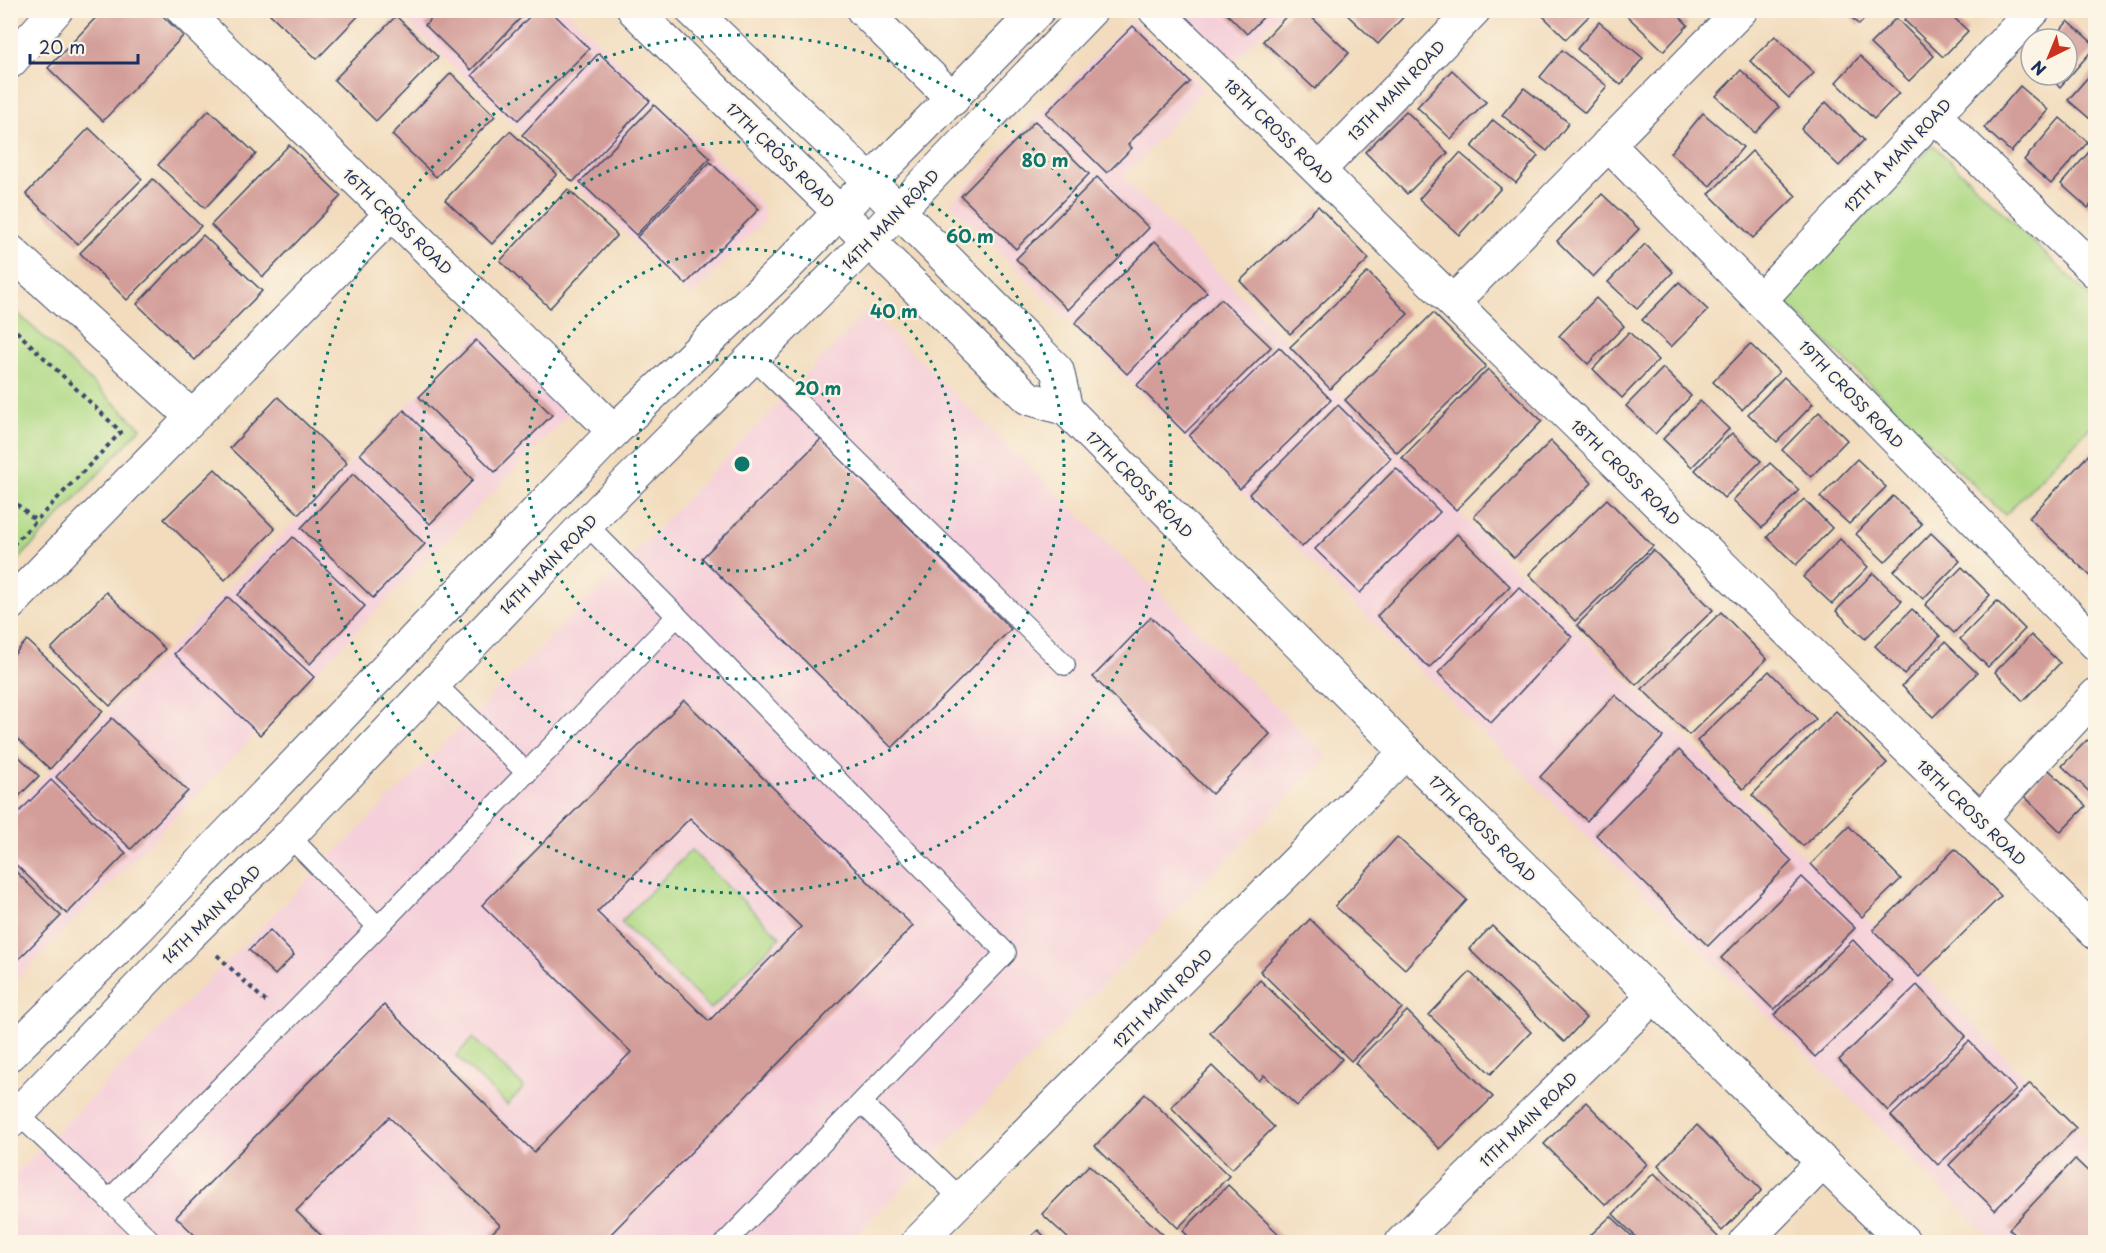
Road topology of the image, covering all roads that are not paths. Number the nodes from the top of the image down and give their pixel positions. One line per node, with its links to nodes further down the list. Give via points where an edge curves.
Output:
1 (56, 10): 12 (street)
2 (183, 10): 20 (street, 16TH CROSS ROAD)
3 (634, 10): 18 (street, 17TH CROSS ROAD)
4 (692, 10): 17 (street)
5 (863, 10): 13 (street)
6 (1038, 10): 13 (street)
7 (1091, 10): 19 (street, 14TH MAIN ROAD)
8 (1155, 10): 16 (street, 18TH CROSS ROAD)
9 (1474, 10): 16 (street, 13TH MAIN ROAD)
10 (1741, 10): 15 (street)
11 (2034, 10): 14 (street, 12TH A MAIN ROAD)
12 (10, 62)
13 (952, 99): 17 (street)
14 (1935, 116): 23 (street); 24 (street, 12TH A MAIN ROAD)
15 (1608, 144): 24 (street, 19TH CROSS ROAD); 25 (street)
16 (1319, 170): 25 (street, 18TH CROSS ROAD)
17 (868, 181): 18 (street); 19 (street)
18 (839, 211): 21 (street, 17TH CROSS ROAD); 29 (street)
19 (897, 212): 21 (street, 14TH MAIN ROAD); 27 (street, via 1057,370)
20 (391, 214): 28 (street); 29 (street, 16TH CROSS ROAD)
21 (869, 241): 26 (street, 14TH MAIN ROAD); 27 (street, 17TH CROSS ROAD, via 1028,398)
22 (10, 251): 28 (street)
23 (2096, 272)
24 (1760, 300): 33 (street, 19TH CROSS ROAD)
25 (1453, 302): 39 (street, 18TH CROSS ROAD)
26 (753, 358): 30 (street, 14TH MAIN ROAD); 34 (lane)
27 (1066, 409): 37 (street, 17TH CROSS ROAD)
28 (191, 416): 31 (street)
29 (614, 431): 44 (street, via 137,929)
30 (586, 524): 32 (lane); 35 (street, 14TH MAIN ROAD)
31 (10, 604)
32 (677, 616): 38 (lane); 45 (lane, via 1006,953)
33 (2096, 644)
34 (1065, 665)
35 (433, 682): 38 (lane); 40 (street, 14TH MAIN ROAD)
36 (2096, 695): 39 (street)
37 (1406, 752): 43 (street, 17TH CROSS ROAD); 48 (street, 12TH MAIN ROAD)
38 (527, 773): 41 (lane)
39 (1980, 819): 42 (street, 18TH CROSS ROAD)
40 (289, 836): 41 (lane); 46 (street, 14TH MAIN ROAD, via 180,943)
41 (378, 927): 49 (lane)
42 (2096, 933)
43 (1654, 996): 47 (street, 17TH CROSS ROAD); 53 (street, 11TH MAIN ROAD)
44 (10, 1054)
45 (862, 1103): 48 (lane); 51 (lane)
46 (14, 1118): 49 (lane)
47 (1823, 1162): 54 (street); 55 (street, 17TH CROSS ROAD)
48 (961, 1199): 52 (street, 12TH MAIN ROAD)
49 (109, 1200): 50 (lane)
50 (152, 1242)
51 (726, 1242)
52 (918, 1242)
53 (1402, 1242)
54 (1745, 1242)
55 (1904, 1242)

